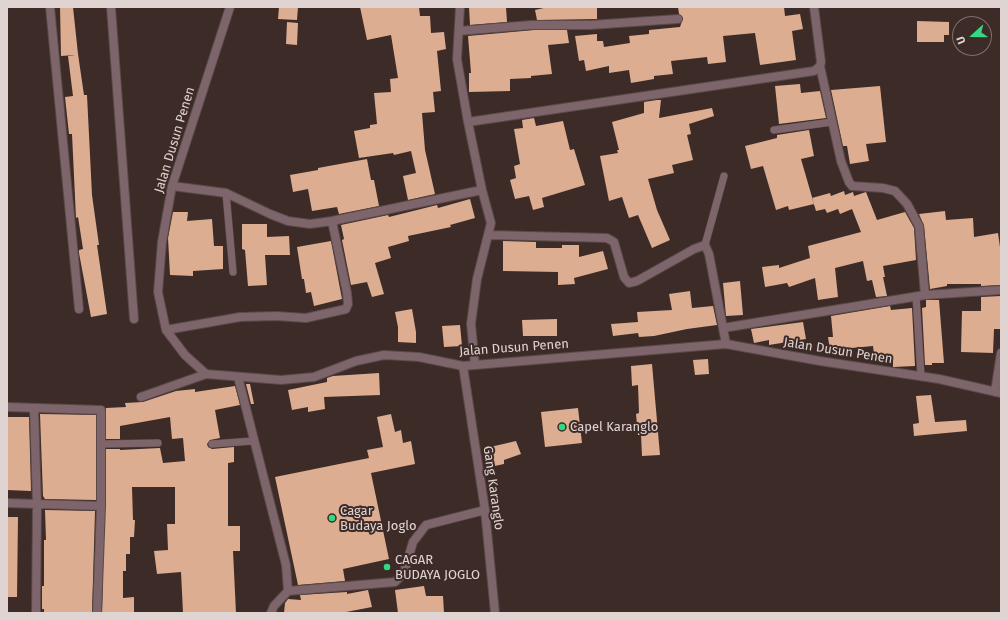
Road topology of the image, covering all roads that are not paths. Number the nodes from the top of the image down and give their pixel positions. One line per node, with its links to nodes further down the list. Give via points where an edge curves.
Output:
1 (50, 7): 23 (street)
2 (111, 7): 24 (street)
3 (230, 7): 13 (street, Jalan Dusun Penen)
4 (460, 7): 7 (street)
5 (814, 7): 8 (street)
6 (678, 19): 7 (street, via 590,25 531,25)
7 (459, 31): 9 (street, via 458,59)
8 (820, 66): 9 (street, via 814,71); 10 (street)
9 (468, 122): 14 (street)
10 (832, 122): 11 (lane); 21 (street, via 845,175 852,186 895,191 907,204 919,226)
11 (774, 130)
12 (724, 176): 18 (lane)
13 (172, 186): 15 (street); 26 (street, Jalan Dusun Penen, via 162,242 158,292)
14 (482, 190): 16 (street); 17 (street, via 491,223)
15 (226, 193): 16 (street, via 288,221 310,224); 19 (lane)
16 (332, 221): 26 (street, via 347,293 346,309 306,318 240,318)
17 (490, 235): 18 (street, via 607,238 614,242 624,277 629,283 694,249); 29 (street, via 481,261 471,324)
18 (706, 248): 25 (street)
19 (232, 272)
20 (1001, 290): 21 (street)
21 (925, 295): 22 (street)
22 (916, 296): 25 (street); 32 (lane)
23 (79, 309)
24 (134, 319)
25 (724, 328): 27 (street)
26 (166, 330): 31 (street, Jalan Dusun Penen, via 185,355)
27 (726, 344): 29 (street, Jalan Dusun Penen); 32 (street, Jalan Dusun Penen)
28 (1001, 353): 34 (street)
29 (476, 365): 30 (street, Jalan Dusun Penen)
30 (463, 366): 33 (street, Jalan Dusun Penen, via 384,355 356,361 314,377 281,380); 45 (street, Gang Karanglo)
31 (206, 374): 33 (street, Jalan Dusun Penen); 35 (street)
32 (921, 376): 34 (street, Jalan Dusun Penen)
33 (238, 377): 38 (street)
34 (998, 392)
35 (141, 398)
36 (7, 407): 37 (street)
37 (34, 408): 40 (street, via 101,410); 43 (street)
38 (253, 441): 41 (lane); 46 (street, via 286,564)
39 (158, 443): 40 (lane)
40 (101, 444): 44 (street)
41 (212, 444)
42 (7, 503): 43 (street)
43 (37, 504): 44 (street); 47 (street)
44 (101, 506): 48 (street)
45 (485, 510): 46 (street, via 426,525 413,542 405,569 394,582); 50 (street, Gang Karanglo)
46 (288, 591): 49 (street)
47 (36, 613)
48 (97, 613)
49 (271, 613)
50 (495, 613)

